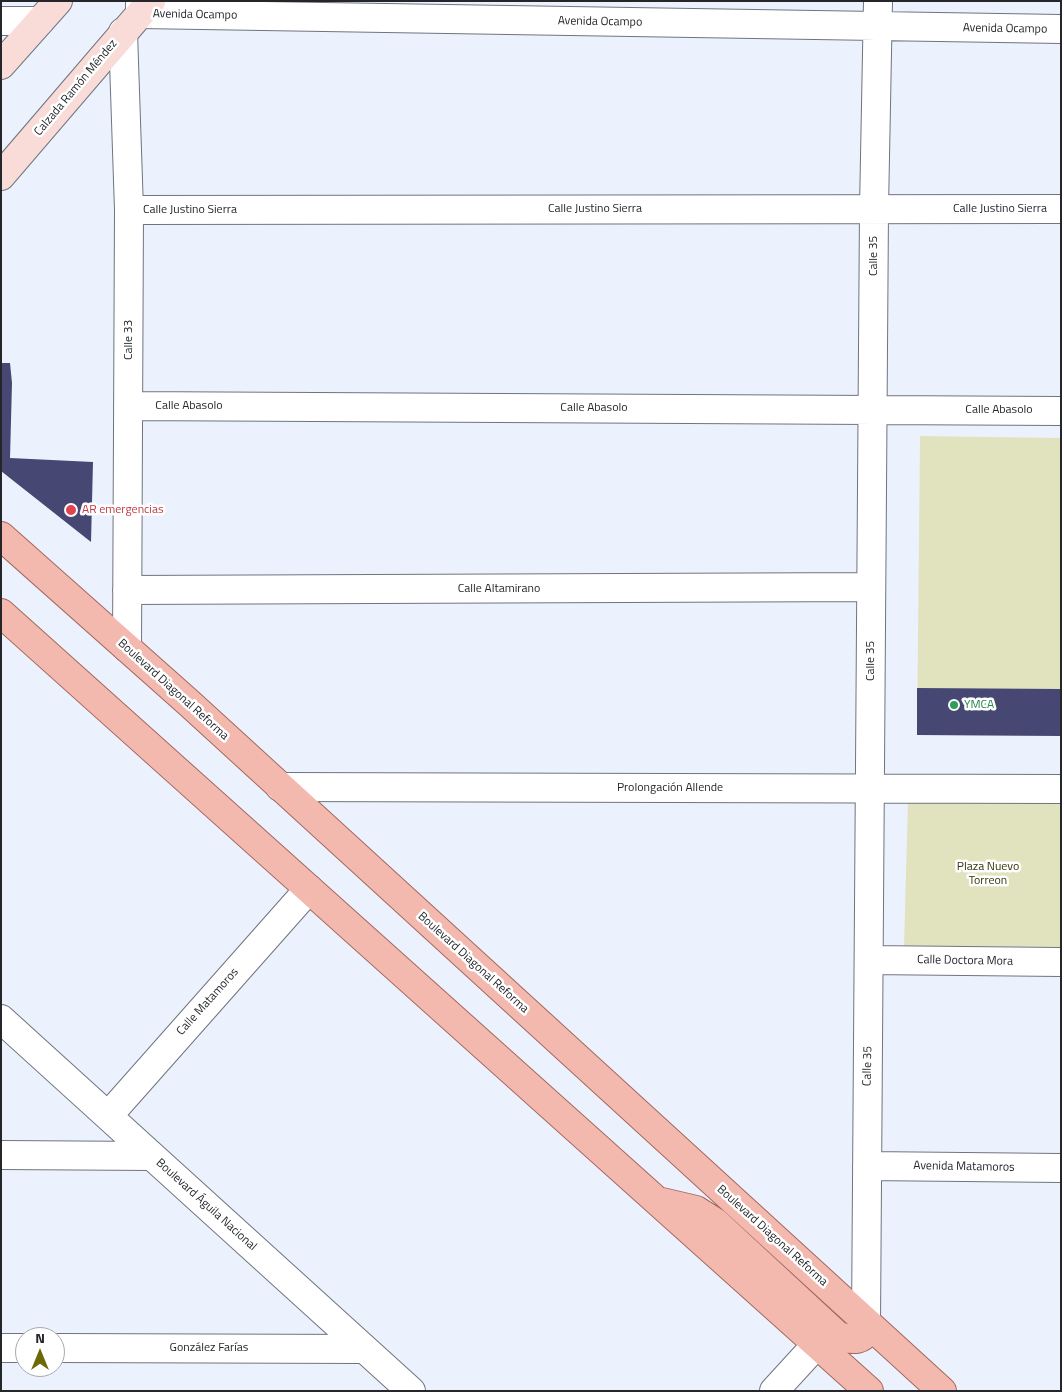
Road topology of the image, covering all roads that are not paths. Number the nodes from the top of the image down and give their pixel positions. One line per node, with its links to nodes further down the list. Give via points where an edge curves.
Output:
1 (49, 11): 5 (street); 7 (main road)
2 (139, 12): 3 (street, Avenida Ocampo); 8 (main road, Calzada Ramón Méndez); 11 (street, Calle 33)
3 (568, 12): 4 (street, Avenida Ocampo)
4 (877, 14): 6 (street, Avenida Ocampo); 9 (street, Calle 35)
5 (1, 21)
6 (1061, 29)
7 (1, 66)
8 (1, 176)
9 (874, 209): 10 (street, Calle Justino Sierra); 11 (street, Calle Justino Sierra); 13 (street, Calle 35)
10 (1061, 209)
11 (129, 210): 12 (street, Calle 33)
12 (128, 406): 13 (street, Calle Abasolo); 17 (street, Calle 33)
13 (873, 410): 14 (street, Calle Abasolo); 16 (street, Calle 35)
14 (1061, 411)
15 (1, 536): 19 (main road, Boulevard Diagonal Reforma)
16 (871, 587): 17 (street, Calle Altamirano); 21 (street, Calle 35)
17 (127, 590): 19 (street, Calle 33)
18 (1, 613): 23 (main road)
19 (127, 648): 20 (main road, Boulevard Diagonal Reforma)
20 (280, 787): 21 (street, Prolongación Allende); 33 (main road, Boulevard Diagonal Reforma)
21 (870, 789): 22 (street, Prolongación Allende); 24 (street, Calle 35)
22 (1061, 789)
23 (309, 889): 27 (street, Calle Matamoros); 32 (main road)
24 (869, 960): 25 (street, Calle Doctora Mora); 30 (street, Calle 35)
25 (1061, 962)
26 (1, 1020): 27 (street, Boulevard Águila Nacional)
27 (108, 1116): 29 (street, Boulevard Águila Nacional)
28 (1, 1155): 29 (street)
29 (152, 1156): 38 (street, Boulevard Águila Nacional)
30 (867, 1166): 31 (street, Avenida Matamoros); 33 (street, Calle 35)
31 (1061, 1168)
32 (656, 1200): 33 (main road, via 696,1210 715,1222 837,1335 856,1340 864,1335); 34 (main road)
33 (866, 1322): 42 (main road, Boulevard Diagonal Reforma)
34 (817, 1344): 40 (street); 41 (main road)
35 (1, 1348): 36 (street)
36 (15, 1348)
37 (65, 1348): 38 (street, González Farías)
38 (364, 1348): 39 (street, Boulevard Águila Nacional)
39 (411, 1391)
40 (774, 1391)
41 (869, 1391)
42 (942, 1391)

